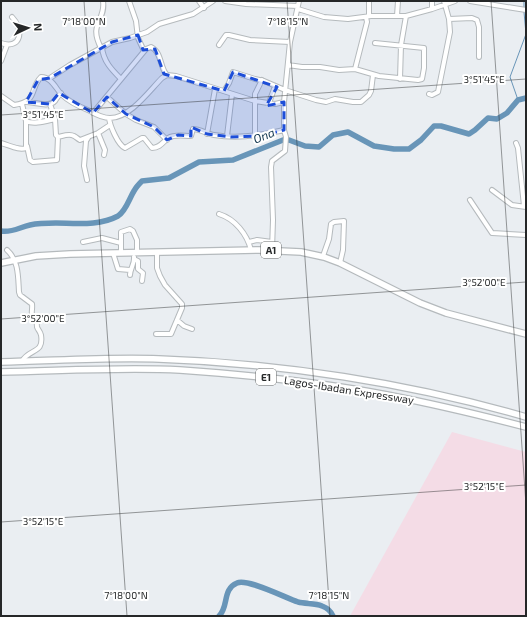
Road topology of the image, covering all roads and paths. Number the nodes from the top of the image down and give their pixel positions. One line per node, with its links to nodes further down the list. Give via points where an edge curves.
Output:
1 (103, 1): 28 (street, via 103,11 95,34)
2 (129, 1): 21 (street)
3 (199, 1): 13 (street)
4 (213, 1): 13 (street)
5 (225, 1): 12 (street)
6 (369, 1): 17 (street)
7 (398, 1): 18 (street)
8 (432, 1): 14 (street)
9 (455, 1): 11 (street)
10 (470, 1): 15 (street)
11 (444, 3): 14 (street); 20 (street)
12 (298, 5): 17 (street, via 334,18); 22 (street)
13 (204, 8): 21 (street, via 159,24)
14 (432, 9): 19 (street)
15 (526, 10)
16 (12, 16): 25 (street, via 18,27 19,40 15,44)
17 (367, 16): 18 (street); 33 (street)
18 (397, 16): 19 (street)
19 (406, 16): 27 (street)
20 (449, 19): 30 (street, via 478,20); 46 (street, via 450,32 438,92)
21 (138, 35): 28 (street, via 112,42); 29 (street)
22 (290, 42): 26 (street, via 250,40 226,35); 32 (street)
23 (1, 43): 25 (street)
24 (375, 43): 27 (street)
25 (7, 45): 31 (street)
26 (219, 45)
27 (401, 45): 37 (street); 37 (street, via 424,48 424,54 422,79)
28 (101, 48): 36 (street); 38 (street, via 110,69)
29 (144, 51): 34 (street, via 151,47 155,49); 38 (street)
30 (479, 57)
31 (1, 61)
32 (288, 65): 33 (street); 42 (street)
33 (355, 70): 35 (street)
34 (167, 75): 41 (street); 55 (street)
35 (373, 75): 37 (street); 42 (street, via 371,91 360,102 335,99 326,102)
36 (50, 78): 44 (street); 51 (street, via 42,76 32,96)
37 (400, 78)
38 (121, 79): 48 (street)
39 (262, 80): 40 (street); 43 (street, via 233,72); 49 (street, via 255,94)
40 (277, 86): 42 (street); 52 (street)
41 (215, 89): 43 (street); 62 (street)
42 (285, 90): 50 (street)
43 (224, 91): 45 (street)
44 (61, 93): 53 (street); 54 (street, via 78,106)
45 (232, 94): 49 (street); 63 (street)
46 (429, 94)
47 (1, 96): 51 (street, via 14,105)
48 (107, 97): 54 (street); 55 (street)
49 (255, 101): 52 (street); 64 (street)
50 (284, 102): 52 (street); 60 (street)
51 (24, 103): 53 (street); 58 (street)
52 (269, 103)
53 (50, 104): 57 (street)
54 (93, 113): 56 (street)
55 (126, 114): 56 (street); 67 (street, via 154,127)
56 (109, 118): 59 (street)
57 (55, 119): 58 (street); 65 (street)
58 (26, 121): 70 (street)
59 (110, 125): 61 (street); 67 (street, via 123,148 142,138 152,148)
60 (284, 130): 64 (street); 80 (street, via 285,151 272,161 271,167)
61 (98, 133): 66 (street); 71 (street, via 105,150)
62 (207, 134): 63 (street); 67 (street, via 193,129 191,136 178,135)
63 (227, 136): 64 (street)
64 (255, 136)
65 (58, 137): 66 (street, via 69,134 80,140); 70 (street, via 57,160 33,162 30,160)
66 (88, 138): 72 (street, via 84,162)
67 (167, 140)
68 (516, 142): 75 (street)
69 (1, 143): 70 (street, via 21,150)
70 (27, 146)
71 (104, 155)
72 (87, 180)
73 (492, 190): 75 (street, via 512,205)
74 (470, 200): 77 (street, via 492,233)
75 (525, 206)
76 (219, 214): 79 (street, via 234,221)
77 (526, 235)
78 (83, 242): 81 (street, via 102,238)
79 (249, 242): 80 (street); 83 (street)
80 (272, 242): 84 (street)
81 (121, 243): 85 (street, via 121,232 133,230 137,240); 88 (street)
82 (7, 250): 91 (street)
83 (251, 250): 84 (highway, A1); 86 (highway, A1)
84 (272, 250): 89 (highway, A1)
85 (135, 252): 86 (highway, A1); 88 (highway, A1); 90 (street)
86 (158, 252): 97 (street, via 157,268 160,276 182,304)
87 (113, 253): 88 (highway, A1); 91 (highway, A1, via 51,254); 94 (street, via 118,269)
88 (121, 253)
89 (323, 256): 93 (highway, A1); 93 (street, via 331,224 344,221)
90 (134, 259): 94 (street); 96 (street, via 138,260 138,270 143,273)
91 (15, 260): 92 (highway, A1); 101 (street, via 19,292 32,304 31,315 36,320 42,344)
92 (1, 263)
93 (340, 263): 100 (highway, A1, via 441,311)
94 (130, 270): 95 (street)
95 (130, 275)
96 (142, 281)
97 (177, 320): 98 (street); 99 (street, via 171,334)
98 (192, 329)
99 (156, 334)
100 (526, 334)
101 (22, 361): 102 (highway, Lagos-Ibadan Expressway / E1); 104 (highway, Lagos-Ibadan Expressway / E1, via 158,359 262,367 374,382)
102 (1, 362)
103 (1, 372): 105 (highway, Lagos-Ibadan Expressway / E1, via 144,369 269,378 386,394)
104 (526, 416)
105 (526, 427)

